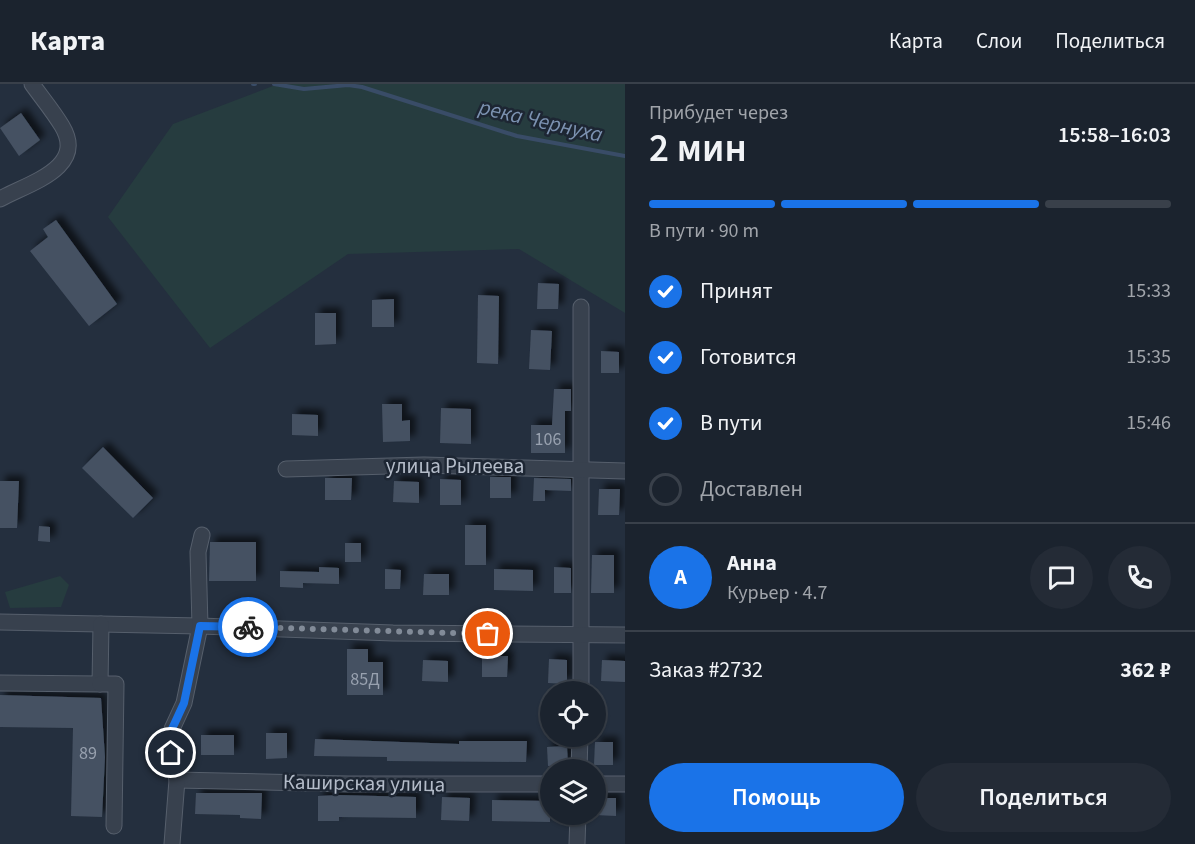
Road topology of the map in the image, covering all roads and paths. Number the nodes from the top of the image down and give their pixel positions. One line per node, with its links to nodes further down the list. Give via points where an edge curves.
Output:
1 (32, 84): 2 (street, via 63,128 69,146 65,161)
2 (0, 199)
3 (581, 307): 4 (street)
4 (583, 468): 5 (street, улица Рылеева, via 424,465); 6 (street, улица Рылеева); 11 (street)
5 (286, 469)
6 (625, 471)
7 (202, 535): 10 (street, via 198,552)
8 (0, 622): 9 (street)
9 (101, 624): 10 (street); 15 (street)
10 (200, 626): 11 (street); 16 (street, via 184,703 172,729 171,753)
11 (583, 634): 12 (street); 13 (street)
12 (625, 635)
13 (581, 681)
14 (0, 683): 15 (street)
15 (100, 684): 21 (street, via 116,684)
16 (177, 780): 17 (street, Каширская улица); 22 (street)
17 (540, 784)
18 (606, 784): 19 (street)
19 (625, 784)
20 (578, 825): 23 (street)
21 (114, 826)
22 (172, 844)
23 (578, 844)

